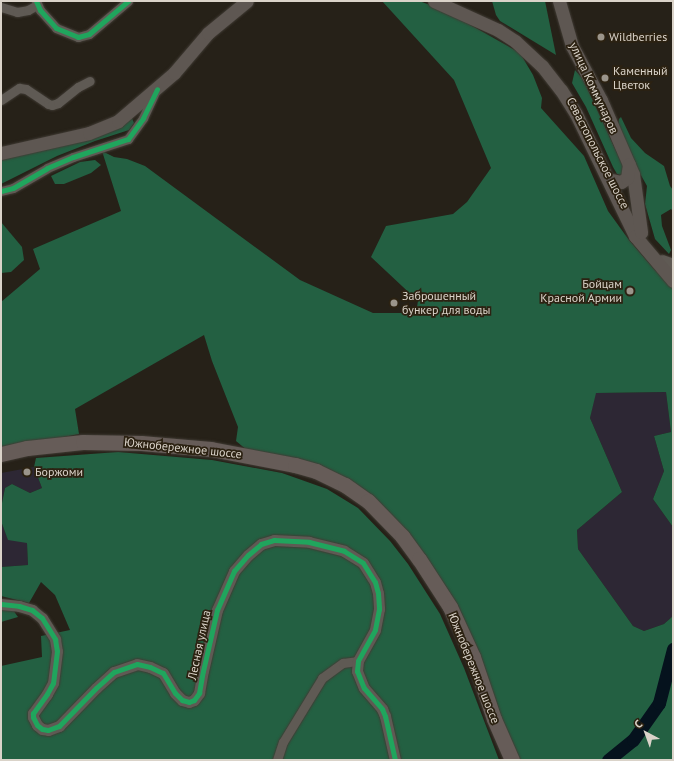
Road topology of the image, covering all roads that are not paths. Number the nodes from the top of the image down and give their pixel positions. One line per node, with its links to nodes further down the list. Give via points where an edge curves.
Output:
1 (128, 1): 7 (street, via 89,34 78,37 56,28)
2 (238, 1): 10 (main road, via 205,28)
3 (247, 1): 10 (main road, via 208,33 174,73)
4 (434, 1): 15 (main road, via 498,30 516,41 533,57 555,82 576,114)
5 (447, 1): 15 (main road, Севастопольское шоссе, via 518,38 551,70 580,114)
6 (559, 1): 14 (main road, улица Коммунаров, via 572,46 601,100)
7 (36, 3): 8 (street, via 28,10 17,12)
8 (1, 7)
9 (90, 81): 11 (street, via 52,105 26,89 19,88)
10 (156, 85): 12 (main road, via 114,116 101,122); 13 (main road, via 118,121 104,128); 16 (street, via 143,118 128,139 67,160)
11 (1, 100)
12 (1, 145)
13 (1, 153)
14 (631, 169): 15 (main road, via 621,182); 17 (main road, улица Коммунаров)
15 (612, 183): 17 (main road, Севастопольское шоссе)
16 (1, 191)
17 (637, 231): 18 (main road); 19 (main road, Севастопольское шоссе)
18 (648, 253): 19 (main road, Севастопольское шоссе); 21 (main road)
19 (667, 262): 20 (main road, Севастопольское шоссе)
20 (673, 272)
21 (673, 281)
22 (28, 452): 23 (highway, Южнобережное шоссе); 24 (highway, Южнобережное шоссе); 29 (highway, Южнобережное шоссе, via 118,448 211,456 286,468 325,482 346,493 395,541 442,610 456,638); 30 (highway, Южнобережное шоссе, via 84,442 117,441 211,449 295,465 316,471 349,487 368,501 402,536 450,607 473,658 494,719)
23 (1, 454)
24 (1, 462)
25 (1, 604): 26 (street, Лесная улица, via 32,610 42,618 55,639 57,651 53,683 33,712 37,724 48,730 59,726 114,672 137,664 163,673 182,700 194,700 199,693 217,610 234,571 261,544 274,540 309,542 344,552 363,563 371,574 378,593 377,620)
26 (358, 661): 27 (street, via 343,663 322,678 283,742); 28 (street, via 359,678 385,716)
27 (277, 760)
28 (395, 760)
29 (504, 760)
30 (512, 760)

